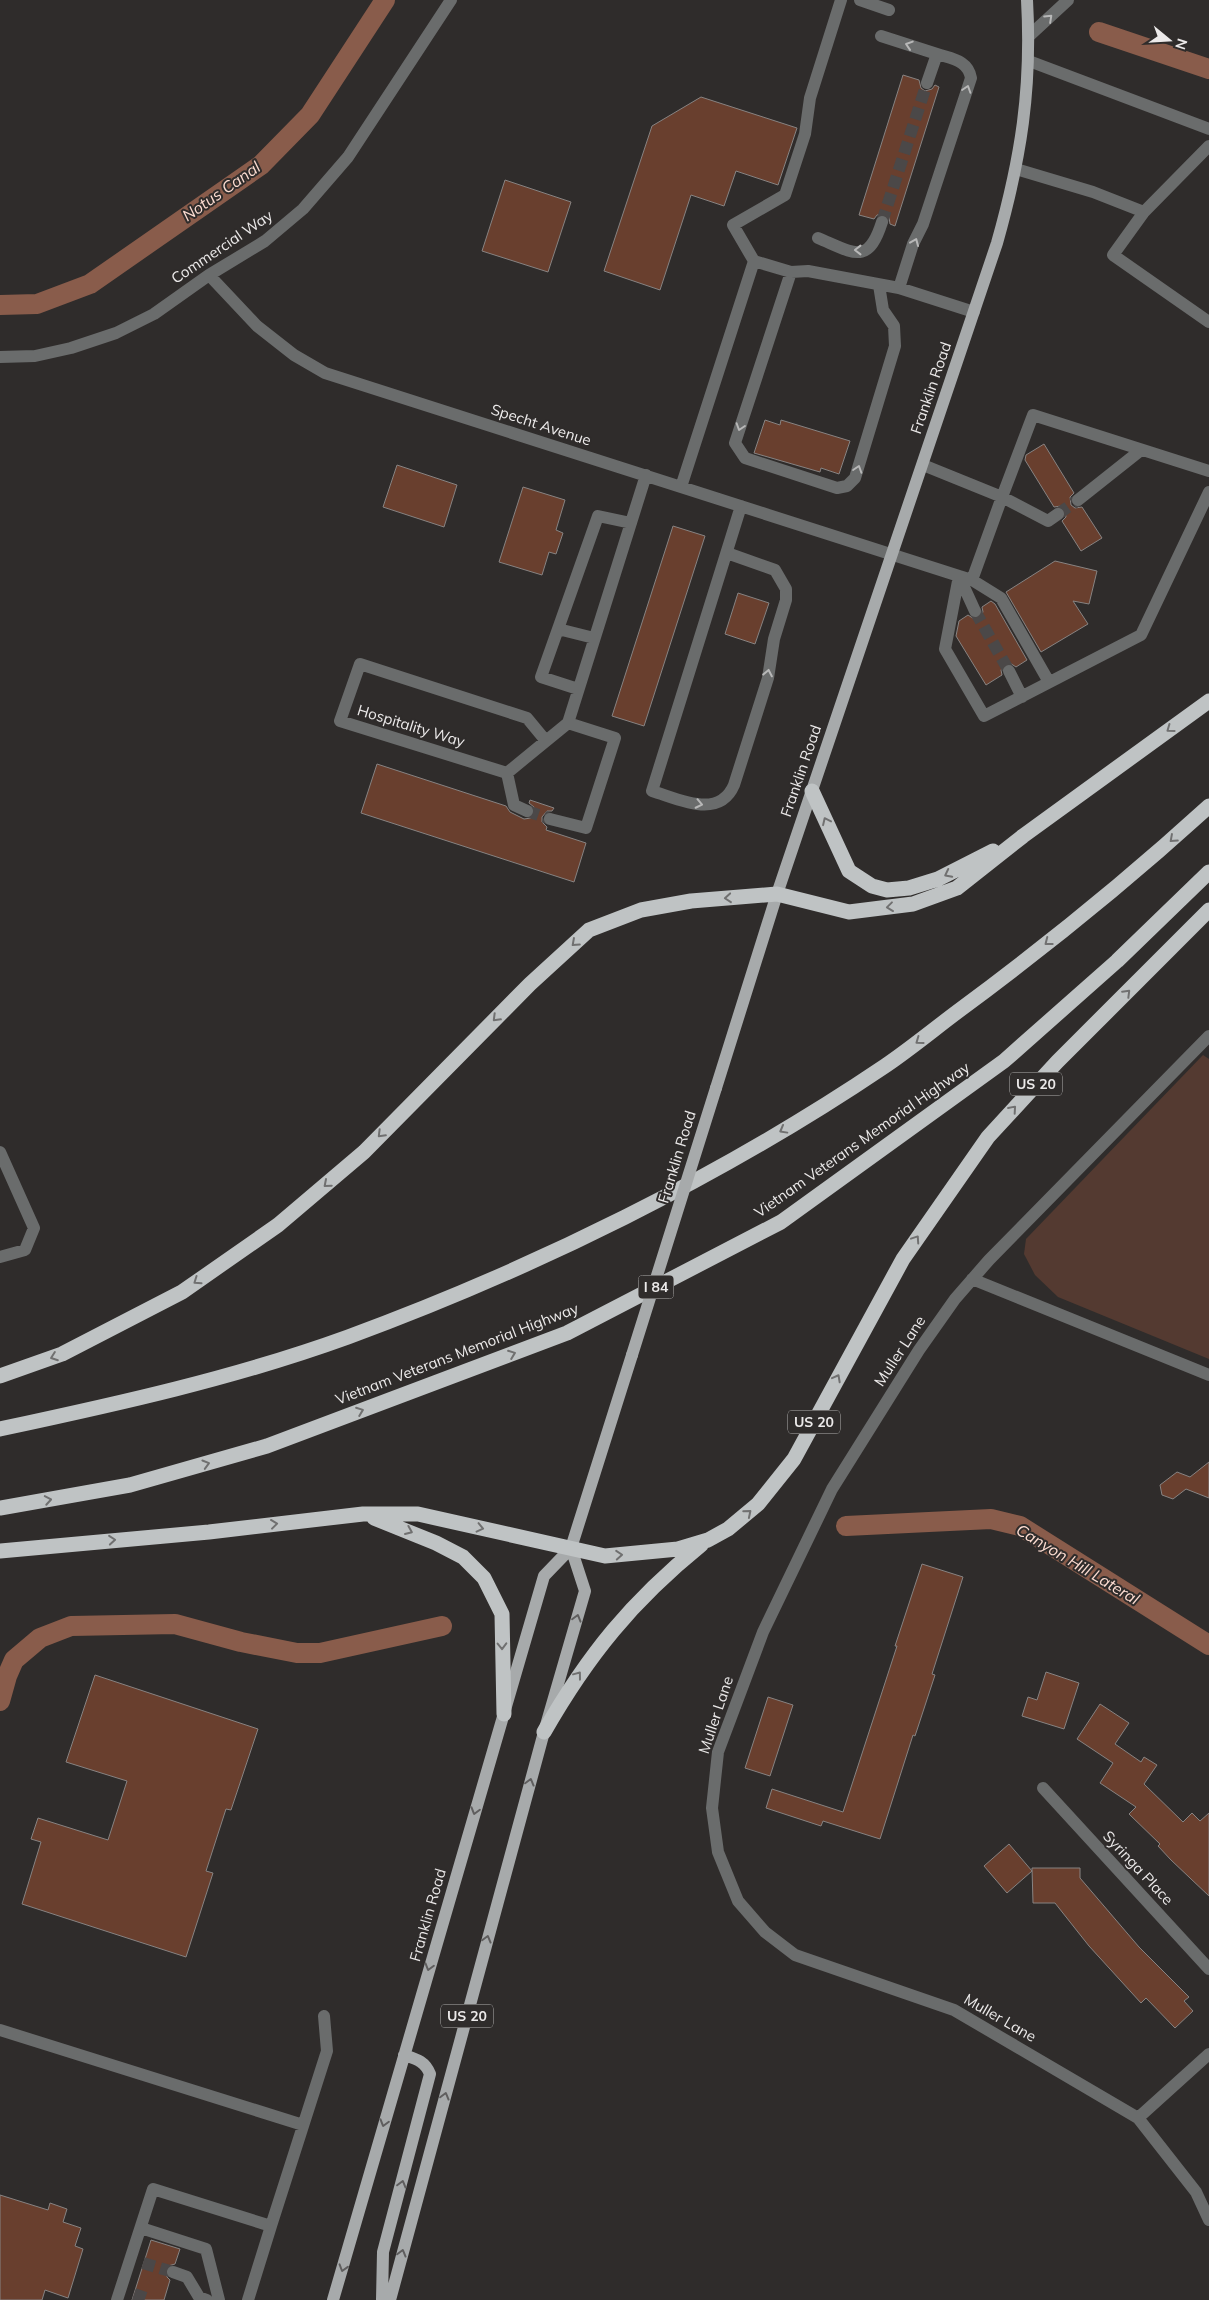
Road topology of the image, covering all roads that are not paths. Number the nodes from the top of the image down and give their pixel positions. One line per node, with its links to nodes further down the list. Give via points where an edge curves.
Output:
1 (452, 0): 20 (street, Commercial Way, via 348,157 303,209 264,241)
2 (841, 0): 18 (street, via 810,98 805,134 785,195 734,225)
3 (860, 0): 6 (street)
4 (1027, 0): 8 (main road, Franklin Road)
5 (1068, 0): 8 (street, one-way to 5)
6 (889, 10)
7 (881, 36): 9 (street, one-way to 7)
8 (1029, 36): 10 (main road, Franklin Road)
9 (937, 54): 11 (street); 22 (street, one-way to 9, via 913,244 924,224 971,78 970,69 964,62)
10 (1029, 61): 12 (street); 14 (main road, Franklin Road)
11 (927, 83)
12 (1209, 129)
13 (1209, 146): 15 (street)
14 (1016, 169): 15 (street, via 1094,192); 23 (main road, Franklin Road, via 997,243)
15 (1144, 212): 24 (street, via 1113,255)
16 (882, 222): 17 (street, one-way to 17, via 876,242 869,250 858,253)
17 (818, 238)
18 (754, 261): 19 (street); 30 (street)
19 (790, 272): 21 (street, via 808,271); 21 (street, one-way to 21, via 735,443 746,458 837,488 847,486 855,478 895,346 894,326 884,310)
20 (209, 275): 25 (street, Commercial Way, via 154,314 116,333 34,356); 29 (street, Specht Avenue, via 257,326 294,355 325,373)
21 (879, 285): 22 (street)
22 (899, 288): 23 (street)
23 (974, 312): 27 (main road, Franklin Road)
24 (1209, 322)
25 (0, 357)
26 (1141, 450): 28 (street); 32 (street, via 1033,415); 33 (street)
27 (923, 465): 32 (street); 38 (main road, Franklin Road)
28 (1209, 471)
29 (646, 476): 30 (street, Specht Avenue); 36 (street)
30 (681, 486): 34 (street, Specht Avenue)
31 (1209, 492): 45 (street, via 1141,634)
32 (1002, 497): 35 (street, via 1048,521); 40 (street)
33 (1078, 500)
34 (741, 506): 37 (street); 38 (street, Specht Avenue)
35 (1058, 514)
36 (631, 523): 42 (street, via 598,516); 43 (street)
37 (726, 553): 37 (street, one-way to 37, via 652,790 710,806 730,794 740,767 768,678 774,639 786,600 786,589 775,570)
38 (892, 554): 39 (street, Specht Avenue); 52 (main road, Franklin Road)
39 (958, 576): 40 (street, Specht Avenue); 41 (street); 47 (street, via 945,649 984,716)
40 (972, 580): 45 (street, Specht Avenue, via 1002,598)
41 (975, 611)
42 (558, 629): 43 (street); 46 (street, via 541,677)
43 (594, 638): 46 (street)
44 (1008, 671): 47 (street)
45 (1049, 682): 47 (street)
46 (578, 689): 49 (street)
47 (1022, 696)
48 (1209, 701): 56 (highway, one-way to 56)
49 (568, 723): 50 (street); 55 (street, via 615,738 586,828)
50 (546, 741): 51 (street); 51 (street, Hospitality Way, via 527,718 360,664 340,721)
51 (507, 773): 54 (street, via 514,805)
52 (812, 791): 56 (highway, one-way to 52, via 938,879 888,890 872,886 849,871); 58 (main road, Franklin Road)
53 (1209, 806): 66 (highway, one-way to 66, via 1136,873 997,983 887,1064 801,1120 622,1219 462,1291 347,1337 236,1372 94,1409)
54 (527, 811)
55 (550, 819)
56 (1023, 836): 58 (highway, one-way to 58, via 957,888 913,904 849,912)
57 (1209, 872): 67 (highway, Vietnam Veterans Memorial Highway / I 84, one-way to 57, via 130,1485 267,1446 567,1333 781,1222 1004,1061 1117,961)
58 (777, 894): 65 (highway, one-way to 65, via 691,901 640,910 589,930 530,984 364,1152 278,1226 182,1292 62,1354); 70 (main road, Franklin Road / US 20, bridge)
59 (1209, 910): 69 (highway, US 20, one-way to 59, via 728,1530 758,1504 794,1458 903,1259 988,1137)
60 (1209, 1036): 63 (street, Muller Lane)
61 (0, 1152): 62 (street, via 34,1228 25,1250)
62 (0, 1258)
63 (972, 1279): 64 (street); 80 (street, Muller Lane, via 919,1350 832,1489 762,1632 718,1752 712,1808 718,1852 738,1901 765,1932 794,1956 954,2010)
64 (1209, 1375)
65 (0, 1376)
66 (0, 1429)
67 (0, 1508)
68 (363, 1514): 70 (highway, one-way to 70, via 418,1514); 71 (highway, one-way to 68); 72 (highway, one-way to 72, via 463,1557 484,1578 502,1614)
69 (708, 1540): 70 (highway, US 20, one-way to 69, via 605,1556 678,1549); 73 (highway, US 20, one-way to 69, via 571,1685 612,1631 662,1577)
70 (571, 1548): 72 (main road, Franklin Road / US 20, via 544,1576); 73 (main road, US 20, one-way to 70, via 585,1591)
71 (0, 1551)
72 (504, 1714): 79 (main road, Franklin Road / US 20, one-way to 79)
73 (544, 1732): 95 (main road, US 20, one-way to 73)
74 (1043, 1788): 75 (street, Syringa Place)
75 (1209, 1969)
76 (324, 2016): 81 (street, via 327,2051)
77 (0, 2030): 81 (street)
78 (1209, 2054): 80 (street)
79 (404, 2055): 93 (main road, Franklin Road / US 20, one-way to 93); 94 (main road, one-way to 79, via 383,2252 430,2074 427,2066)
80 (1138, 2118): 82 (street, Muller Lane, via 1196,2192)
81 (304, 2125): 83 (street)
82 (1209, 2220)
83 (271, 2226): 84 (street, via 153,2189); 92 (street)
84 (141, 2228): 85 (street); 91 (street, via 206,2248)
85 (131, 2259): 86 (street); 89 (street)
86 (144, 2263)
87 (173, 2272): 90 (street, via 187,2277)
88 (134, 2294): 89 (street)
89 (119, 2295)
90 (200, 2299)
91 (219, 2300)
92 (248, 2300)
93 (333, 2300)
94 (382, 2300)
95 (390, 2300)

